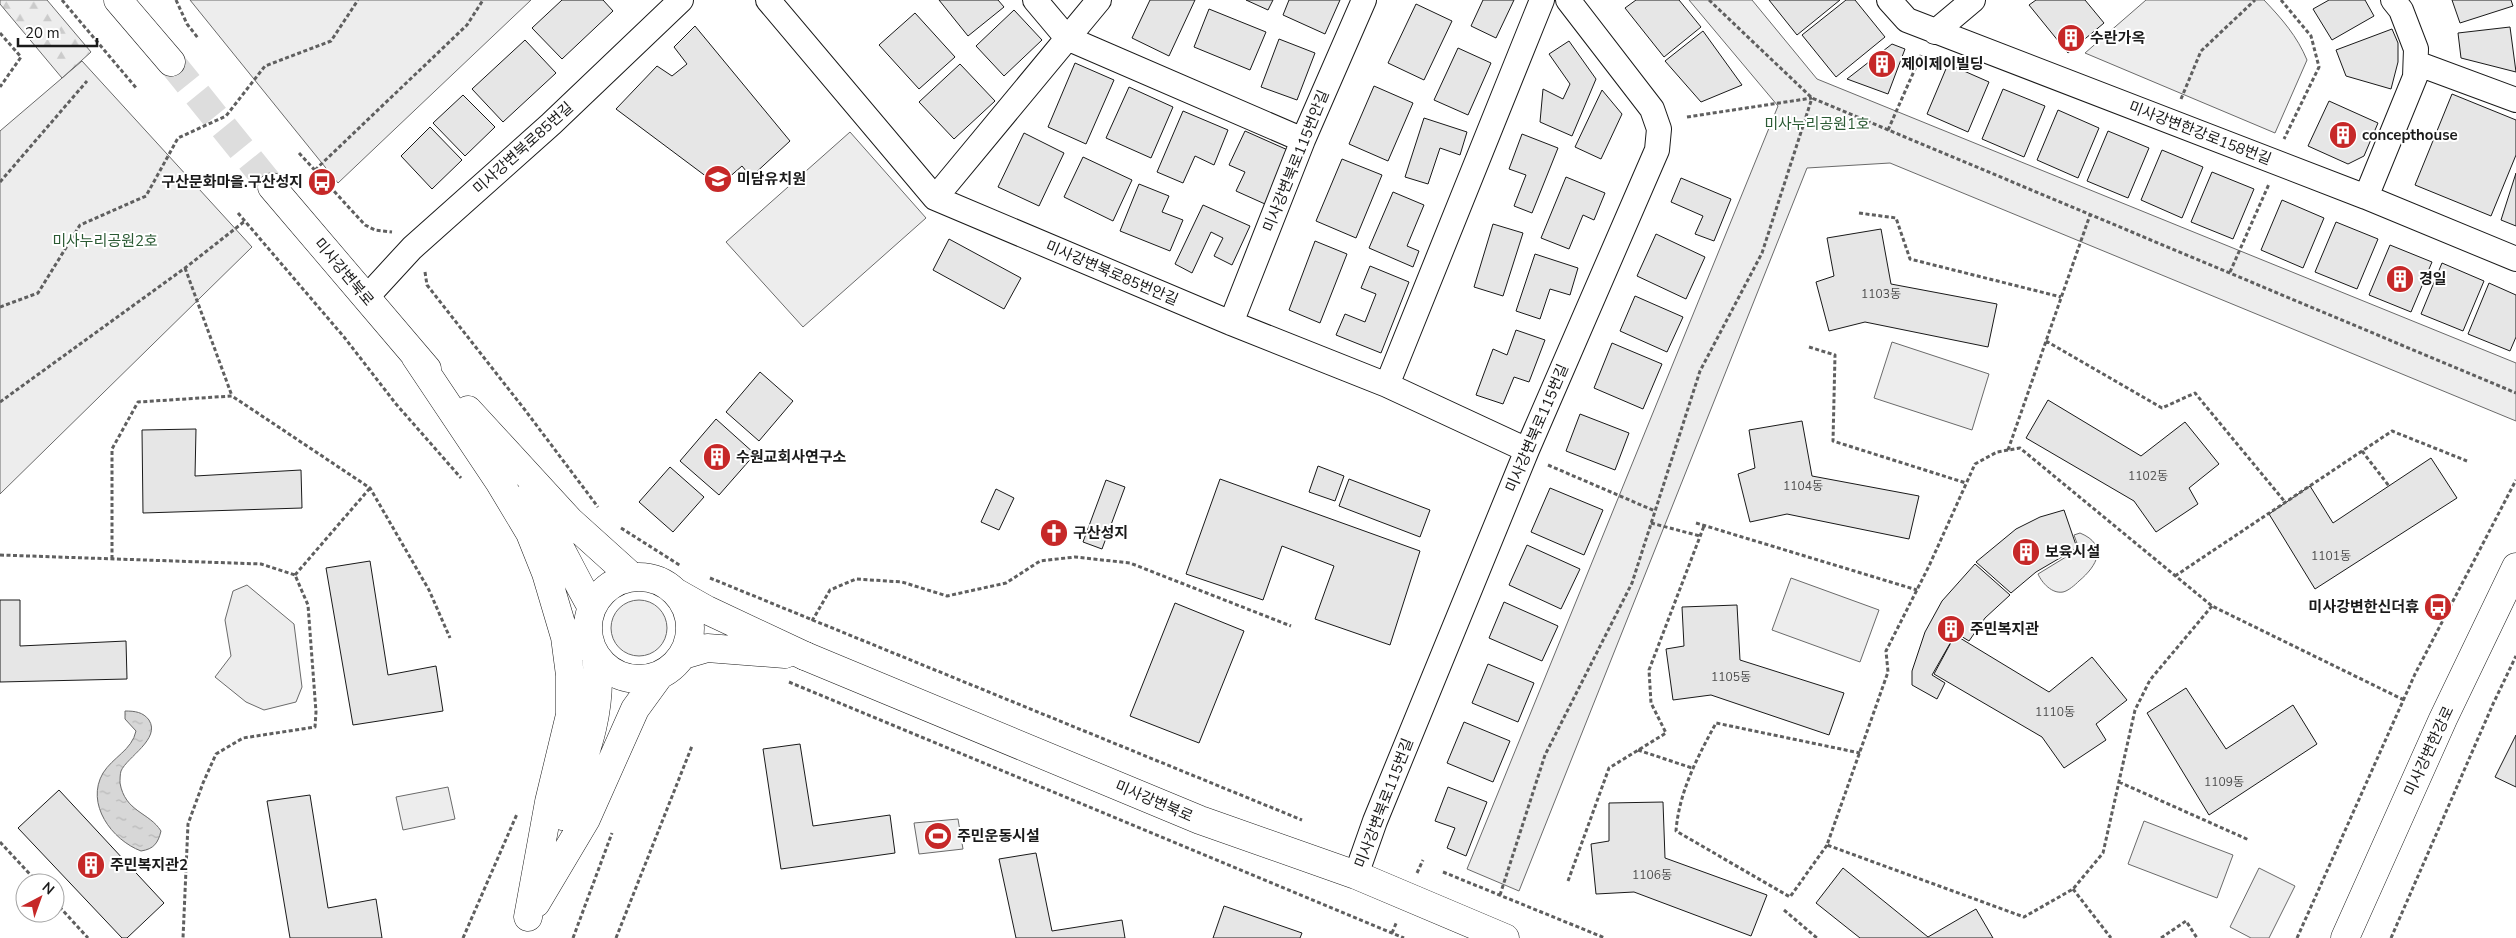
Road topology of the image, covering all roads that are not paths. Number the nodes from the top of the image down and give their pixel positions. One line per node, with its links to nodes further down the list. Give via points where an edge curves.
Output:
1 (118, 0): 14 (main road)
2 (681, 0): 22 (street, 미사강변북로85번길, via 551,124 412,248)
3 (768, 0): 20 (street, 미사강변북로85번안길)
4 (1034, 0): 12 (street)
5 (1099, 0): 12 (street)
6 (1364, 0): 17 (street, 미사강변북로115번안길)
7 (1542, 0): 25 (street)
8 (1568, 0): 27 (street, 미사강변북로115번길, via 1652,109 1659,130 1657,150)
9 (1890, 0): 13 (street, 미사강변한강로158번길)
10 (1973, 0): 13 (street)
11 (2393, 0): 15 (street, via 2401,10 2416,49)
12 (1067, 38): 17 (street); 20 (street)
13 (1930, 39): 19 (street, 미사강변한강로158번길)
14 (170, 62)
15 (2416, 63): 16 (street); 19 (street, via 2415,77)
16 (2516, 100)
17 (1303, 140): 23 (street, 미사강변북로115번안길)
18 (272, 187): 22 (main road, 미사강변북로)
19 (2366, 197): 21 (street, 미사강변한강로158번길)
20 (935, 198): 23 (street, 미사강변북로85번안길)
21 (2516, 259)
22 (366, 298): 24 (main road, 미사강변북로)
23 (1231, 323): 25 (street, 미사강변북로85번안길)
24 (415, 356): 26 (main road); 37 (main road, via 530,532 546,573 564,637 570,675 570,715)
25 (1387, 385): 27 (street, 미사강변북로85번안길)
26 (491, 435): 29 (main road, via 570,521); 31 (main road, via 556,536 563,556)
27 (1527, 450): 36 (street, 미사강변북로115번길, via 1375,821)
28 (2516, 567): 39 (main road, 미사강변한강로, via 2443,719)
29 (632, 576): 30 (main road, via 666,583); 31 (main road, via 615,581)
30 (677, 593): 32 (main road, via 686,607 690,623 689,640); 33 (main road, 미사강변북로)
31 (591, 606): 34 (main road, via 587,624 589,641)
32 (683, 655): 33 (main road, via 707,648); 35 (main road, via 672,668)
33 (806, 656): 36 (main road, 미사강변북로, via 1200,820)
34 (596, 657): 35 (main road, via 608,670 624,677 642,679); 37 (main road, via 598,697 589,741)
35 (658, 676): 37 (main road, via 635,709 586,819)
36 (1356, 875): 38 (main road, 미사강변북로)
37 (524, 928)
38 (1506, 938)
39 (2345, 938)

